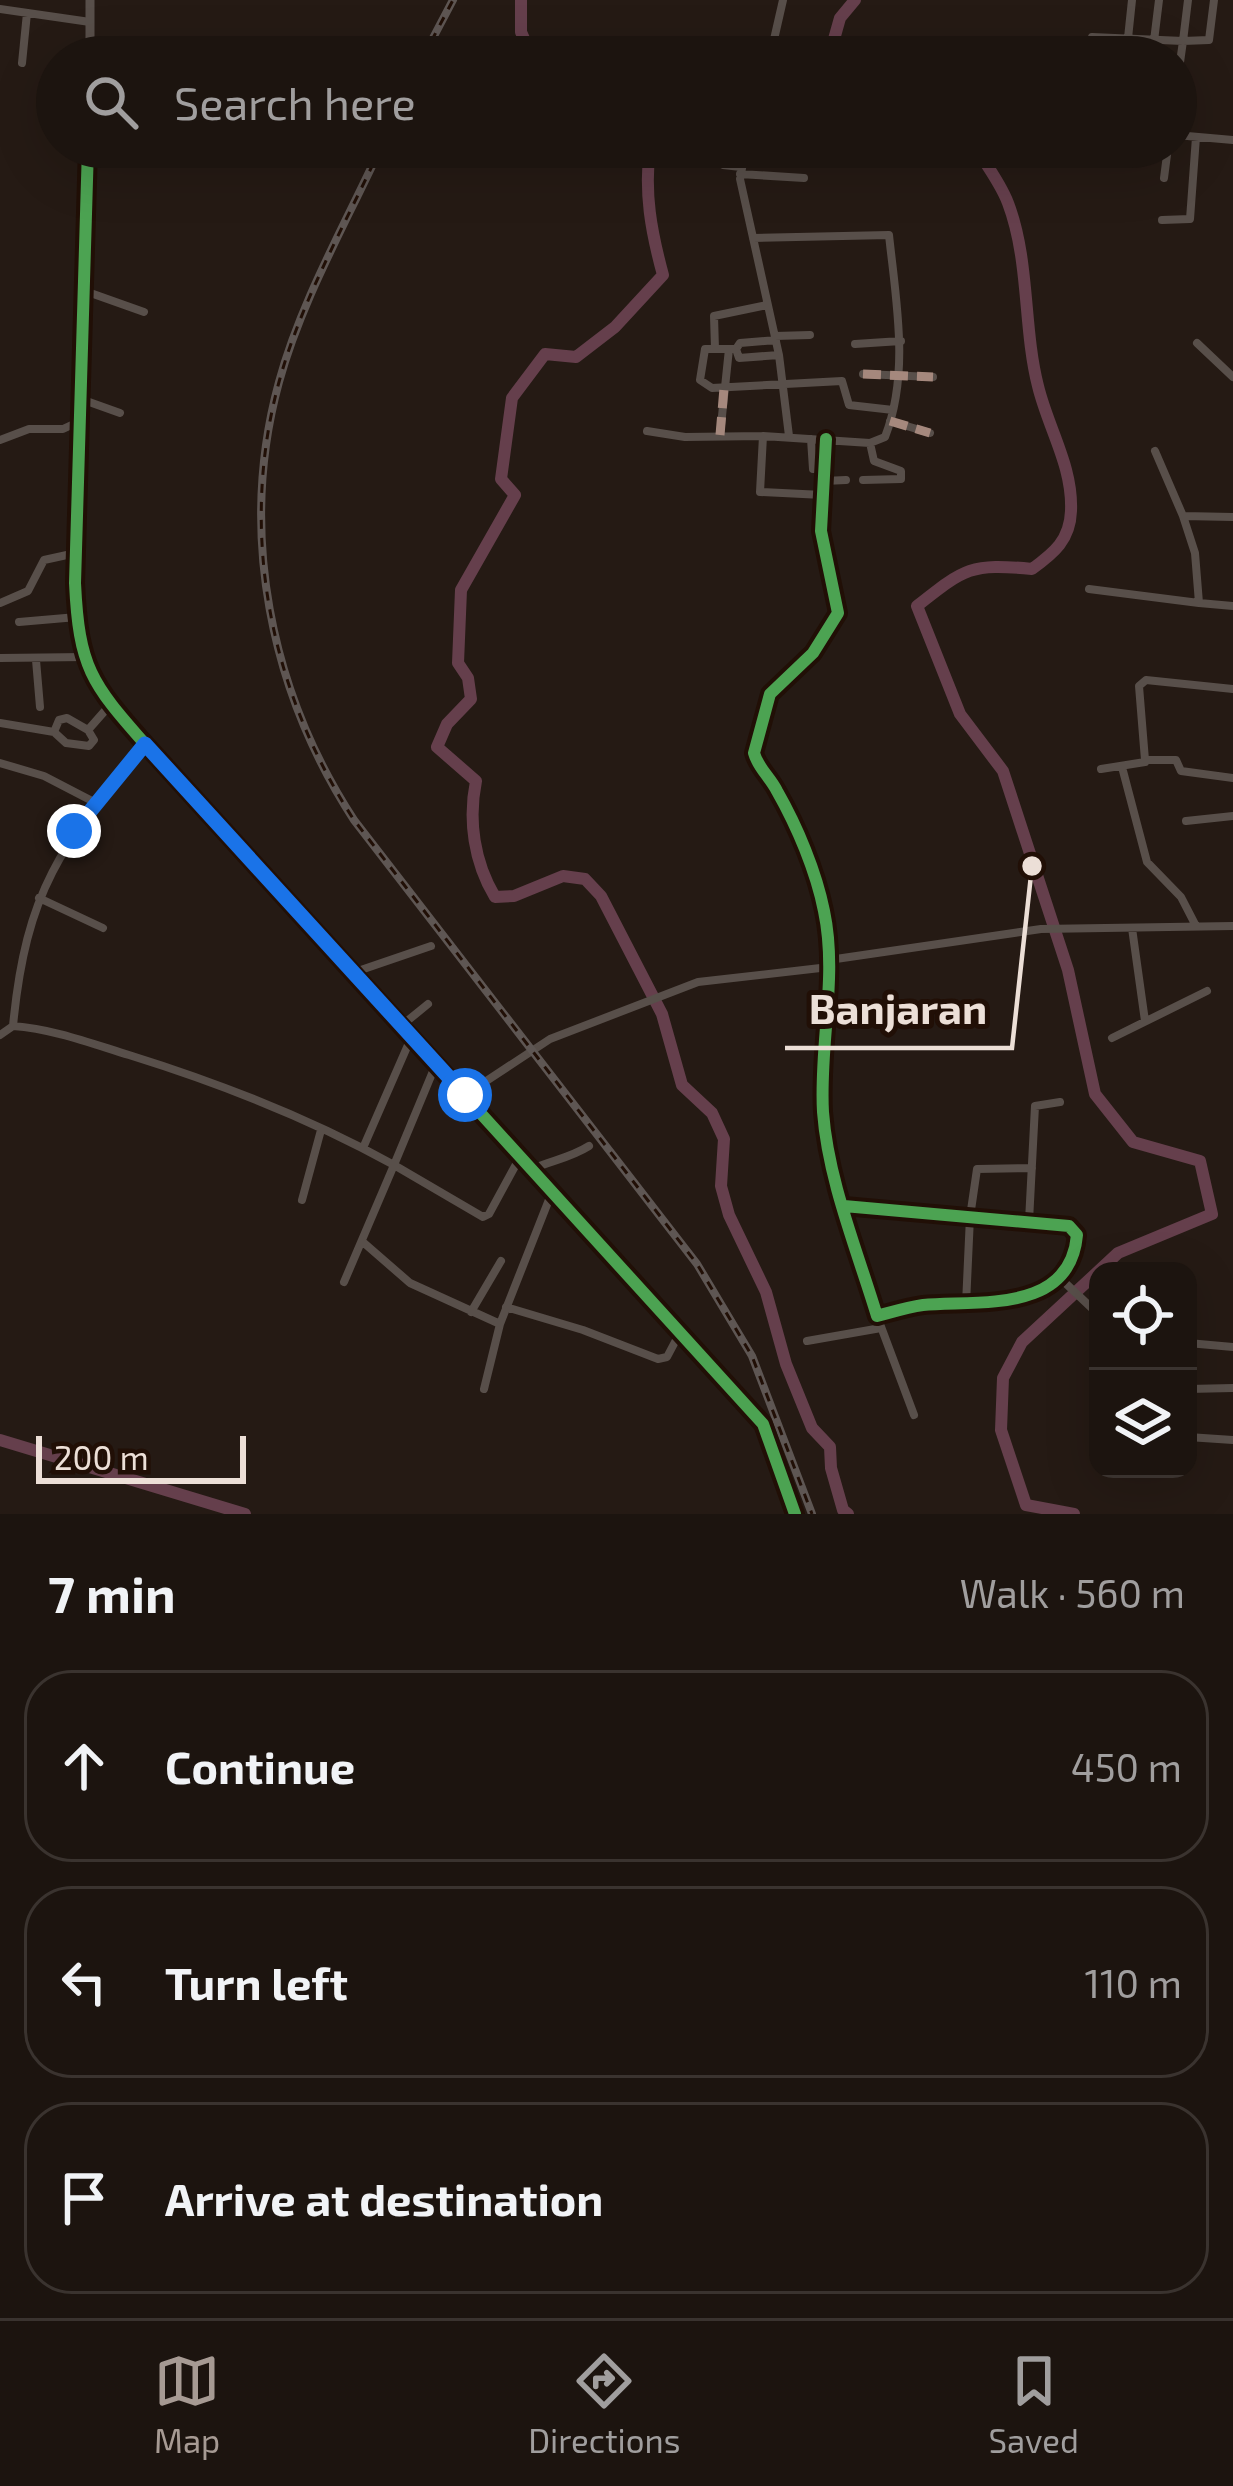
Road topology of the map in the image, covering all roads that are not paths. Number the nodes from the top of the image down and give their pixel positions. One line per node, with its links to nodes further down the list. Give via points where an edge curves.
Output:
1 (90, 0): 9 (street)
2 (783, 0): 11 (street)
3 (1132, 0): 12 (street)
4 (1160, 0): 13 (street)
5 (1188, 0): 14 (street)
6 (1214, 0): 15 (street, via 1209,40)
7 (0, 9): 8 (street)
8 (27, 13): 9 (street); 16 (street)
9 (90, 22): 10 (street)
10 (90, 36)
11 (775, 36)
12 (1128, 36)
13 (1154, 36)
14 (1184, 36)
15 (1197, 40)
16 (22, 63)
17 (1197, 137): 18 (street)
18 (1233, 140)
19 (87, 168): 29 (street)
20 (732, 168): 24 (street)
21 (741, 168): 24 (street)
22 (1165, 168): 26 (street)
23 (1194, 168): 27 (street, via 1190,219)
24 (740, 171): 25 (street); 28 (street)
25 (804, 178)
26 (1164, 178)
27 (1162, 220)
28 (753, 238): 30 (street); 34 (street, via 887,233)
29 (82, 290): 31 (street); 46 (street)
30 (767, 305): 33 (street); 37 (street, via 714,316)
31 (144, 313)
32 (810, 335): 33 (street)
33 (775, 338): 38 (street); 39 (street)
34 (901, 341): 35 (street); 41 (street)
35 (855, 344)
36 (1197, 344): 43 (street)
37 (715, 349): 38 (street); 45 (street, via 704,351 699,378)
38 (732, 350): 39 (street, via 740,358); 45 (street)
39 (779, 355): 44 (street)
40 (863, 374): 41 (street)
41 (897, 376): 42 (street); 47 (street)
42 (933, 376)
43 (1233, 377)
44 (783, 383): 45 (street); 47 (street, via 842,381 849,405); 57 (street)
45 (724, 388): 54 (street)
46 (78, 398): 48 (street); 50 (street)
47 (893, 410): 49 (street)
48 (120, 413)
49 (890, 421): 53 (street); 61 (street, via 885,437)
50 (78, 422): 51 (street); 55 (street)
51 (63, 428): 55 (street); 59 (street)
52 (647, 431): 54 (street)
53 (930, 433)
54 (720, 435): 56 (street)
55 (78, 436): 70 (street)
56 (763, 436): 57 (street); 67 (street, via 760,492)
57 (789, 436): 58 (street)
58 (812, 439): 60 (street); 63 (street)
59 (0, 440)
60 (826, 440): 61 (street); 66 (street)
61 (870, 443): 65 (street, via 874,461 901,478)
62 (1155, 452): 68 (street)
63 (813, 469)
64 (846, 480): 66 (street)
65 (863, 480)
66 (824, 481): 67 (street)
67 (824, 496): 101 (street, via 821,531 838,613 813,653 770,694 754,753 811,869)
68 (1183, 516): 69 (street); 73 (street)
69 (1233, 517)
70 (76, 554): 72 (street, via 44,560 28,591); 75 (street)
71 (1089, 589): 73 (street)
72 (0, 603)
73 (1199, 603): 74 (street)
74 (1233, 606)
75 (77, 616): 76 (street); 77 (street)
76 (19, 622)
77 (85, 657): 79 (street); 81 (street)
78 (0, 658): 79 (street)
79 (36, 660): 82 (street)
80 (1233, 689): 87 (street, via 1141,680)
81 (110, 705): 84 (street); 86 (street)
82 (40, 707)
83 (0, 723): 85 (street)
84 (88, 730): 85 (street, via 62,718); 85 (street, via 88,746)
85 (54, 732)
86 (145, 744): 92 (street); 102 (street)
87 (1147, 761): 89 (street); 91 (street, via 1174,760 1181,771)
88 (0, 763): 92 (street)
89 (1122, 767): 90 (street); 96 (street, via 1147,862)
90 (1101, 769)
91 (1233, 778)
92 (96, 803): 95 (street)
93 (1233, 816): 94 (street)
94 (1186, 821)
95 (39, 898): 98 (street); 106 (street)
96 (1196, 926): 97 (street); 99 (street)
97 (1233, 926)
98 (103, 928)
99 (1132, 928): 101 (street, via 1041,929); 105 (street)
100 (431, 946): 102 (street)
101 (829, 964): 112 (street, via 705,980 550,1039); 123 (street, via 823,1108)
102 (352, 973): 107 (street)
103 (1207, 991): 105 (street)
104 (428, 1004): 107 (street)
105 (1145, 1021): 110 (street)
106 (13, 1026): 108 (street); 114 (street, via 179,1071)
107 (401, 1026): 109 (street)
108 (0, 1035)
109 (411, 1037): 111 (street); 116 (street)
110 (1112, 1038)
111 (436, 1064): 112 (street); 118 (street)
112 (465, 1095): 117 (street)
113 (1060, 1102): 119 (street, via 1035,1106)
114 (322, 1130): 116 (street); 122 (street)
115 (589, 1146): 120 (street)
116 (363, 1148): 118 (street)
117 (520, 1156): 118 (street, via 482,1217); 120 (street)
118 (394, 1165): 126 (street)
119 (1032, 1168): 124 (street, via 979,1168); 125 (street)
120 (532, 1169): 121 (street)
121 (552, 1192): 132 (street); 147 (street, via 763,1424)
122 (302, 1200)
123 (844, 1206): 124 (street); 134 (street)
124 (970, 1216): 125 (street); 130 (street)
125 (1029, 1221): 128 (street, via 1076,1232 1075,1258)
126 (364, 1243): 129 (street); 133 (street, via 410,1283)
127 (501, 1261): 133 (street)
128 (1062, 1280): 130 (street, via 1008,1302); 131 (street)
129 (344, 1282)
130 (966, 1304): 134 (street)
131 (1089, 1305)
132 (506, 1307): 135 (street); 137 (street, via 658,1359)
133 (471, 1312): 135 (street)
134 (877, 1316): 136 (street)
135 (500, 1324): 142 (street)
136 (881, 1328): 138 (street); 144 (street)
137 (676, 1340)
138 (807, 1341)
139 (1197, 1344): 140 (street)
140 (1233, 1347)
141 (1233, 1388): 143 (street)
142 (484, 1389)
143 (1197, 1389)
144 (914, 1415)
145 (1197, 1438): 146 (street)
146 (1233, 1440)
147 (795, 1514)

